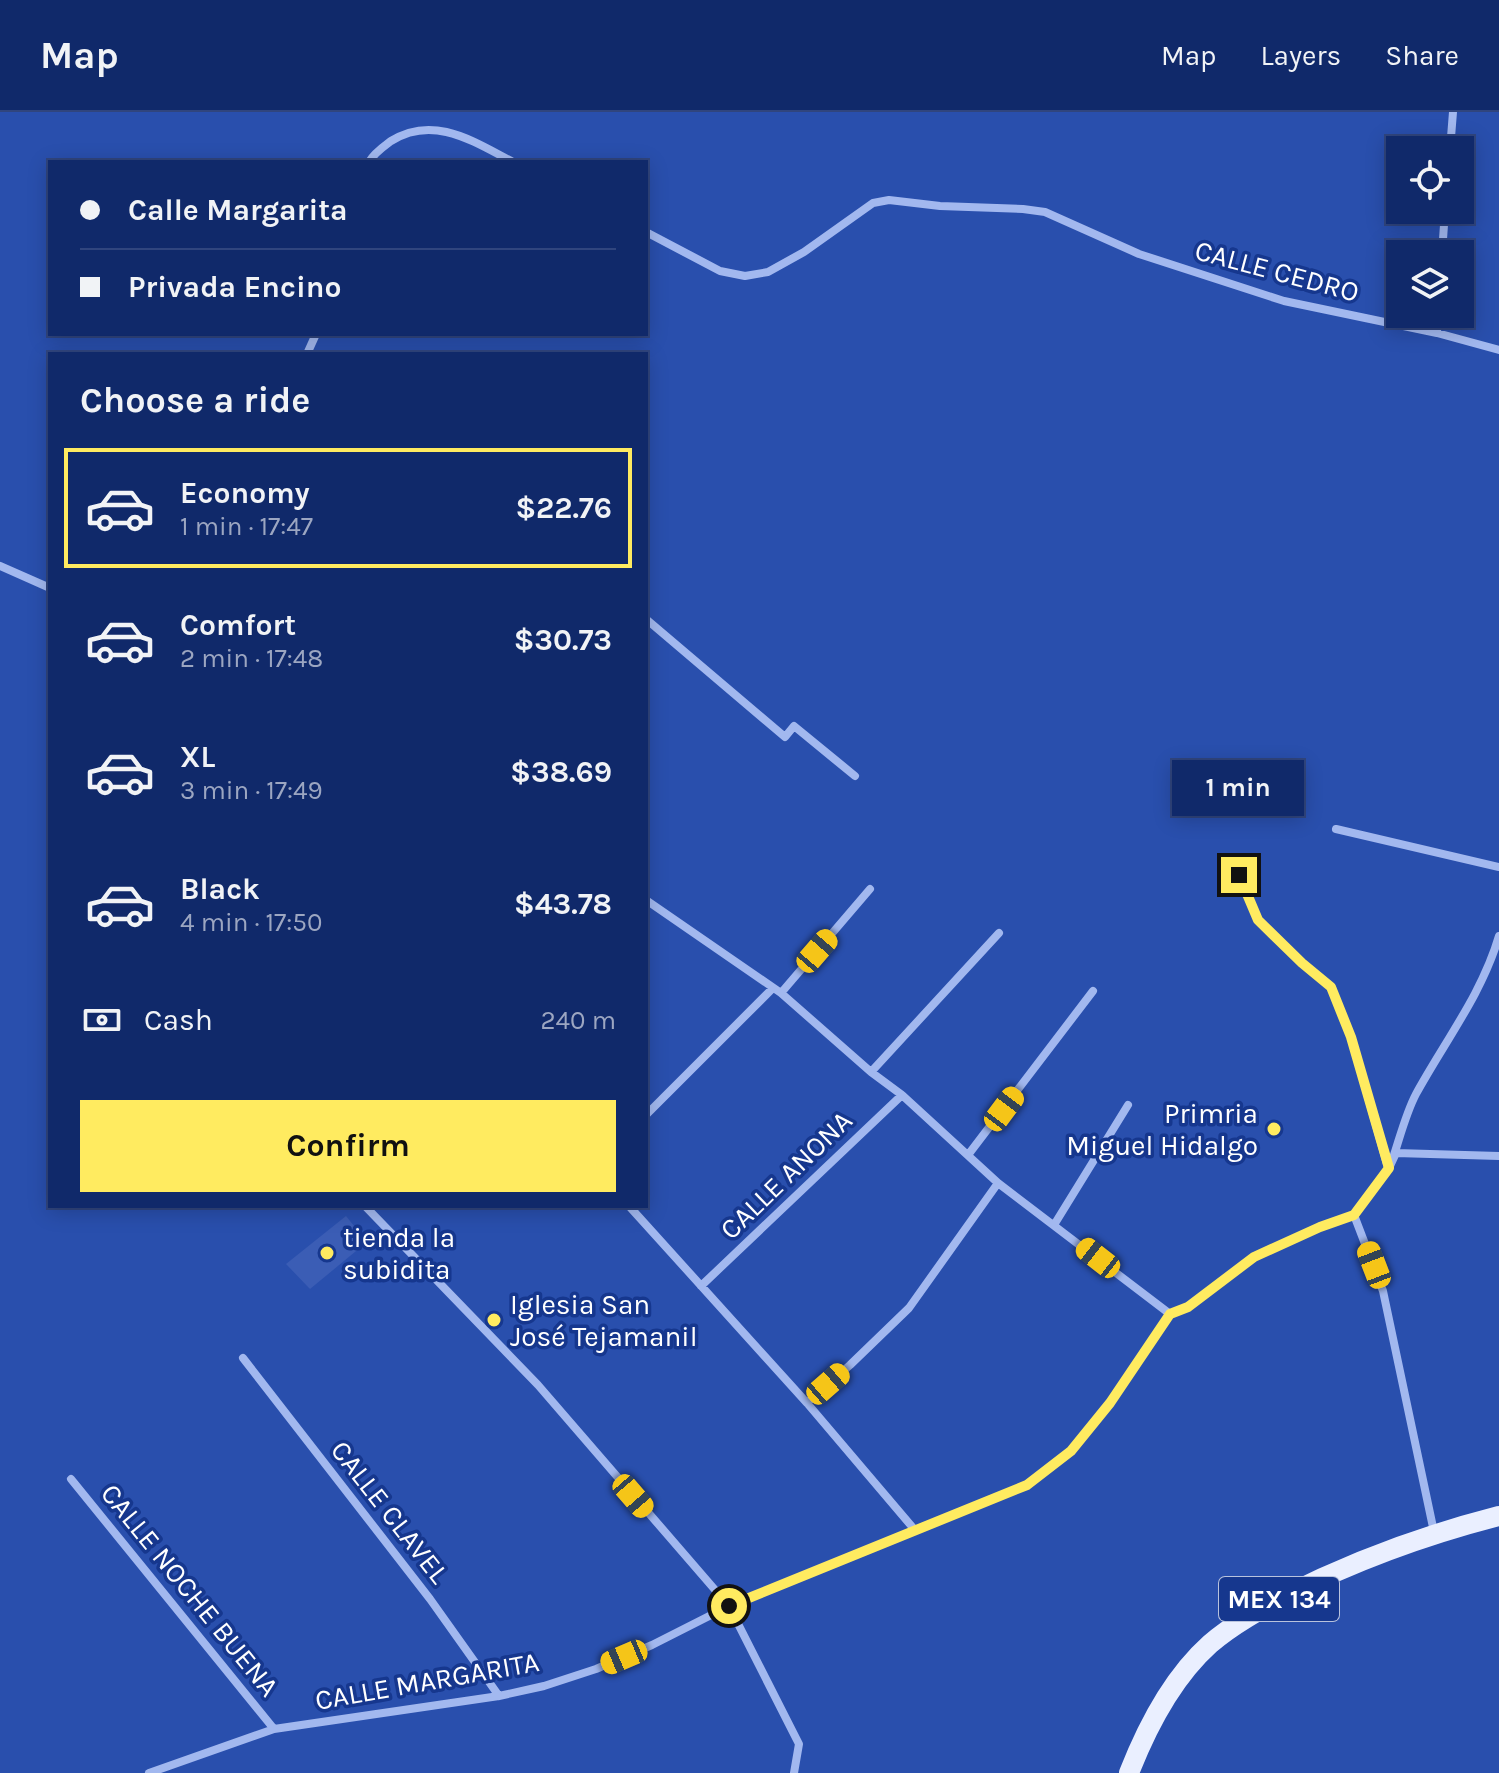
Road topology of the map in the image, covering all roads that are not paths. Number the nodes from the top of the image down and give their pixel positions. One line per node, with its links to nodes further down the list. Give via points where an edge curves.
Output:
1 (1453, 112): 2 (street)
2 (1451, 136)
3 (371, 160): 4 (street, via 383,147 430,128 454,133)
4 (509, 160)
5 (648, 233): 7 (street, CALLE CEDRO, via 720,271 745,276 768,272 804,252 873,203 1045,212 1139,254 1284,301)
6 (1437, 328): 7 (street)
7 (1437, 333): 8 (street, CALLE CEDRO)
8 (1499, 350)
9 (0, 566): 10 (street)
10 (48, 587)
11 (648, 621): 12 (street, via 785,737 794,726)
12 (855, 776)
13 (1336, 829): 14 (street)
14 (1499, 867)
15 (1239, 875): 28 (street, via 1258,920 1331,987)
16 (870, 889): 20 (street)
17 (648, 902): 20 (street)
18 (999, 933): 22 (street)
19 (1499, 936): 28 (street, via 1470,1006 1415,1097)
20 (777, 990): 22 (street); 25 (street)
21 (1093, 991): 26 (street)
22 (871, 1072): 23 (street)
23 (902, 1095): 26 (street); 34 (street, CALLE ANONA)
24 (1128, 1105): 33 (street)
25 (648, 1113)
26 (968, 1155): 29 (street)
27 (1499, 1156): 28 (street, via 1396,1153)
28 (1389, 1168): 32 (street)
29 (998, 1183): 33 (street); 37 (street, via 909,1308)
30 (367, 1208): 42 (street, via 538,1385)
31 (631, 1208): 34 (street)
32 (1354, 1215): 35 (street, CALLE MARGARITA, via 1254,1257 1188,1307); 41 (street, via 1383,1291)
33 (1054, 1225): 35 (street)
34 (701, 1286): 37 (street)
35 (1170, 1314): 40 (street, CALLE MARGARITA, via 1071,1451 1027,1485)
36 (243, 1358): 43 (street, CALLE CLAVEL)
37 (807, 1403): 40 (street)
38 (71, 1479): 44 (street, CALLE NOCHE BUENA)
39 (1499, 1516): 41 (main road, MEX 134)
40 (914, 1529): 42 (street, CALLE MARGARITA)
41 (1435, 1533): 47 (main road, MEX 134, via 1309,1584 1210,1644 1172,1686)
42 (729, 1606): 43 (street, CALLE MARGARITA, via 596,1669); 46 (street, via 799,1744)
43 (499, 1696): 44 (street, CALLE MARGARITA)
44 (274, 1729): 45 (street, CALLE MARGARITA)
45 (149, 1773)
46 (794, 1773)
47 (1129, 1773)

